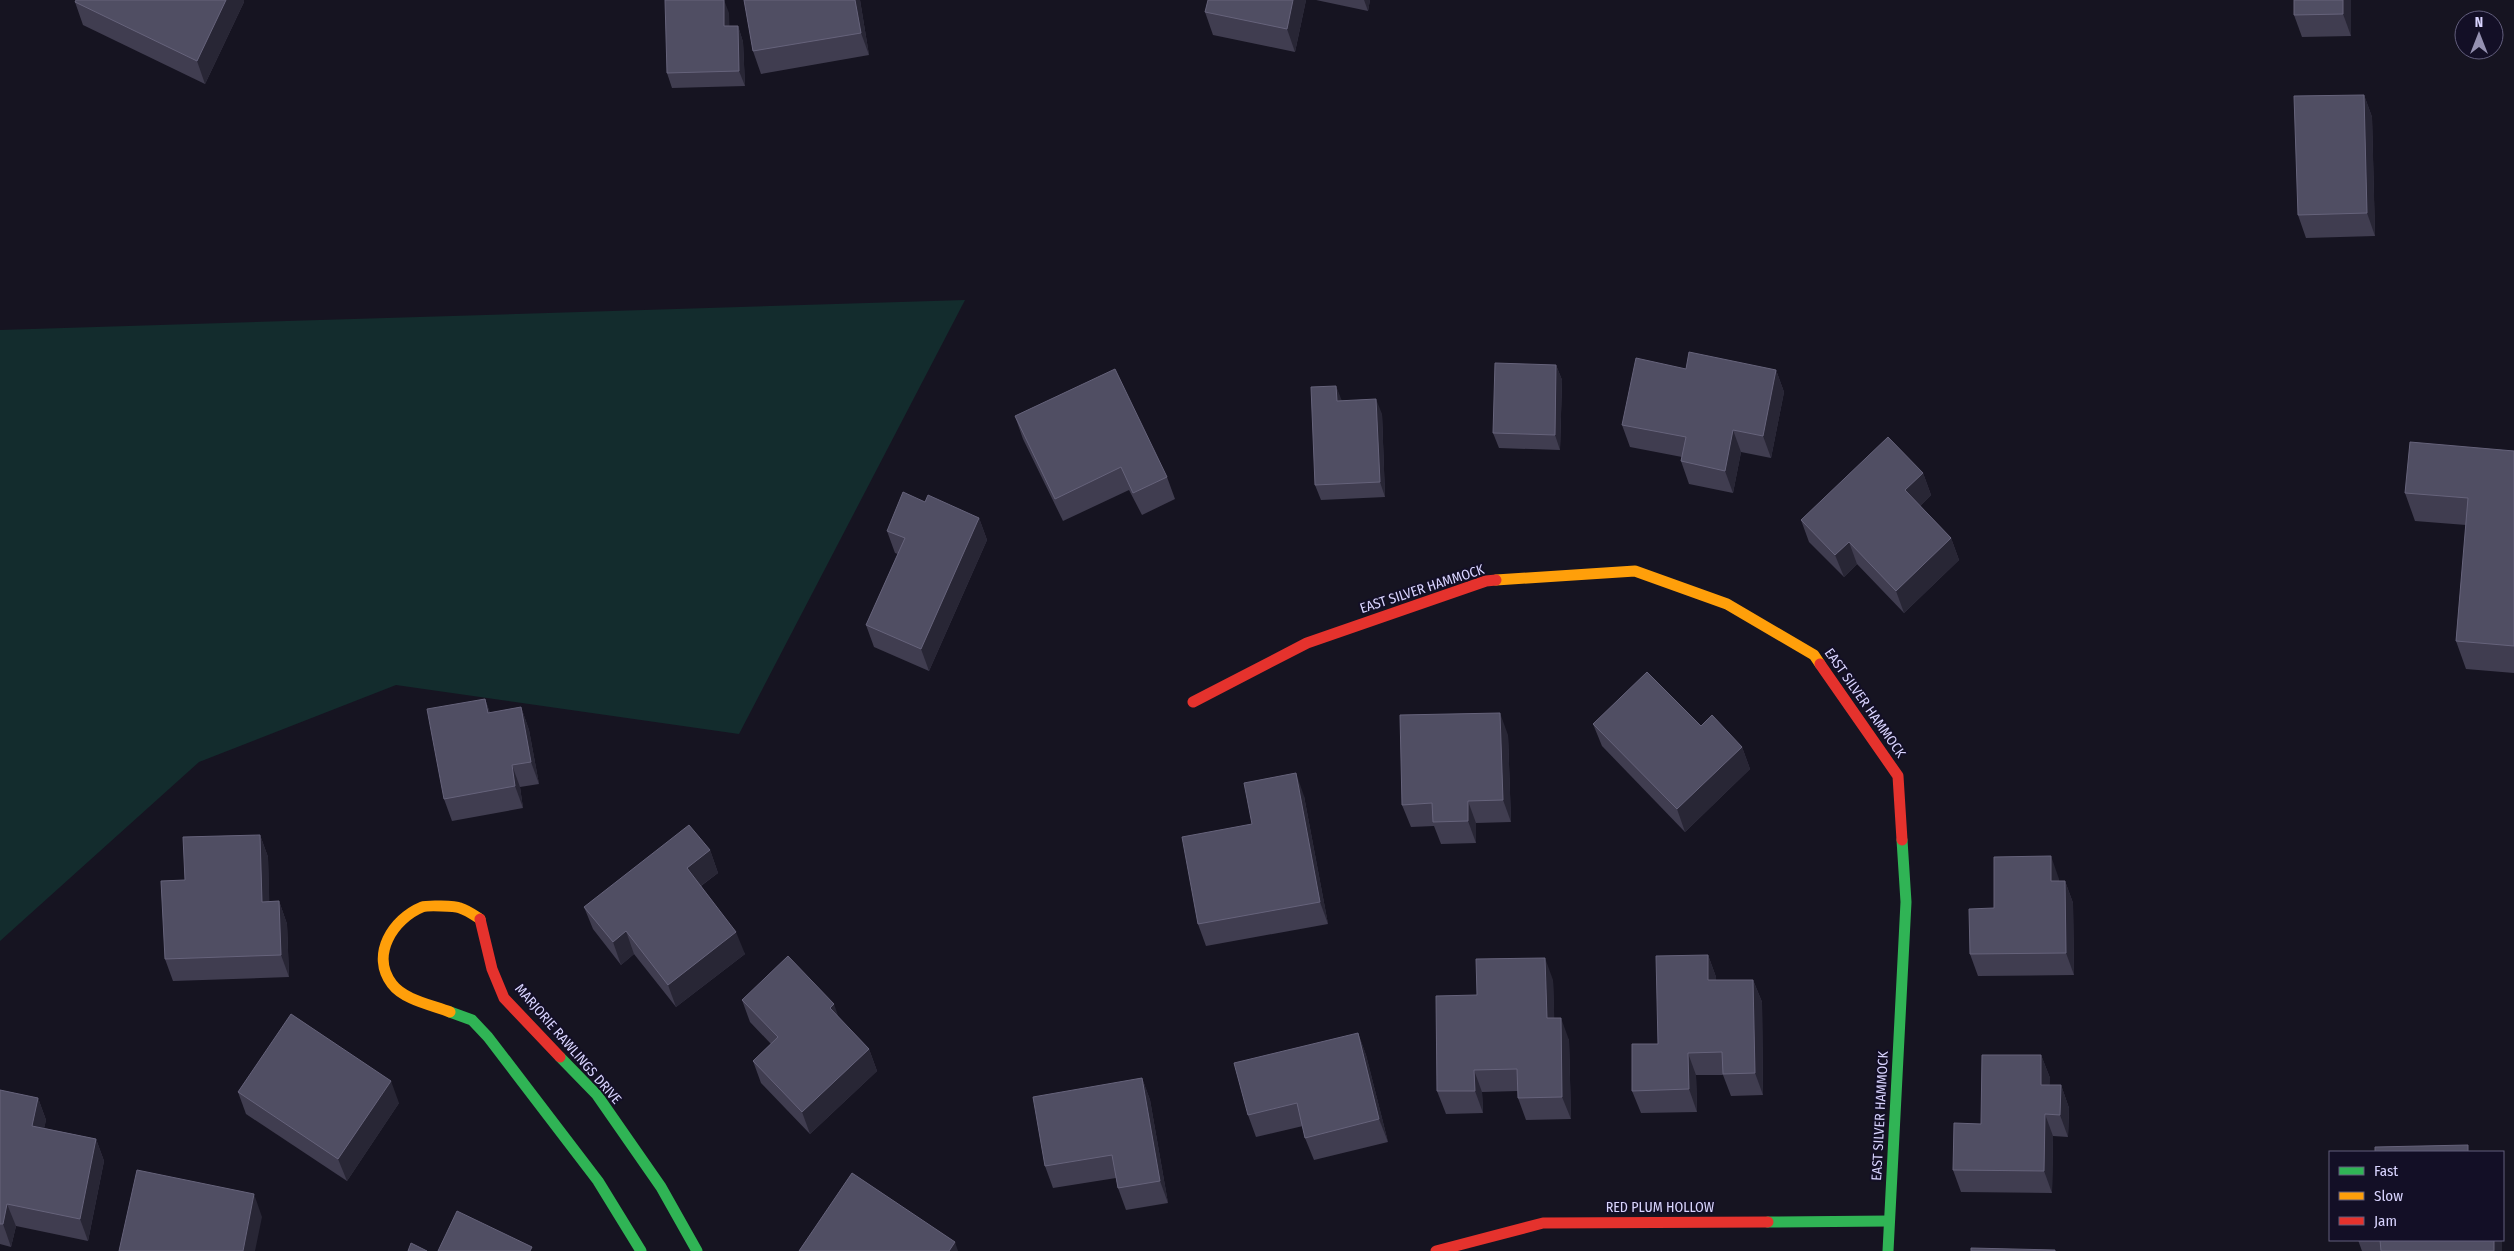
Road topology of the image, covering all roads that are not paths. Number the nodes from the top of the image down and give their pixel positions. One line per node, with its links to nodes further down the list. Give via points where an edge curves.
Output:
1 (1193, 702): 2 (street, EAST SILVER HAMMOCK, via 1307,643 1486,581 1635,571 1727,604 1814,655 1898,776 1906,902)
2 (1889, 1221): 5 (street, RED PLUM HOLLOW, via 1543,1223); 6 (street, EAST SILVER HAMMOCK)
3 (641, 1251): 4 (street, MARJORIE RAWLINGS DRIVE, via 598,1182 488,1036 472,1020 406,995 392,984 383,964 385,944 395,925 423,906 459,907 482,920 492,969 504,998 597,1095 661,1187)
4 (697, 1251)
5 (1436, 1251)
6 (1888, 1251)

